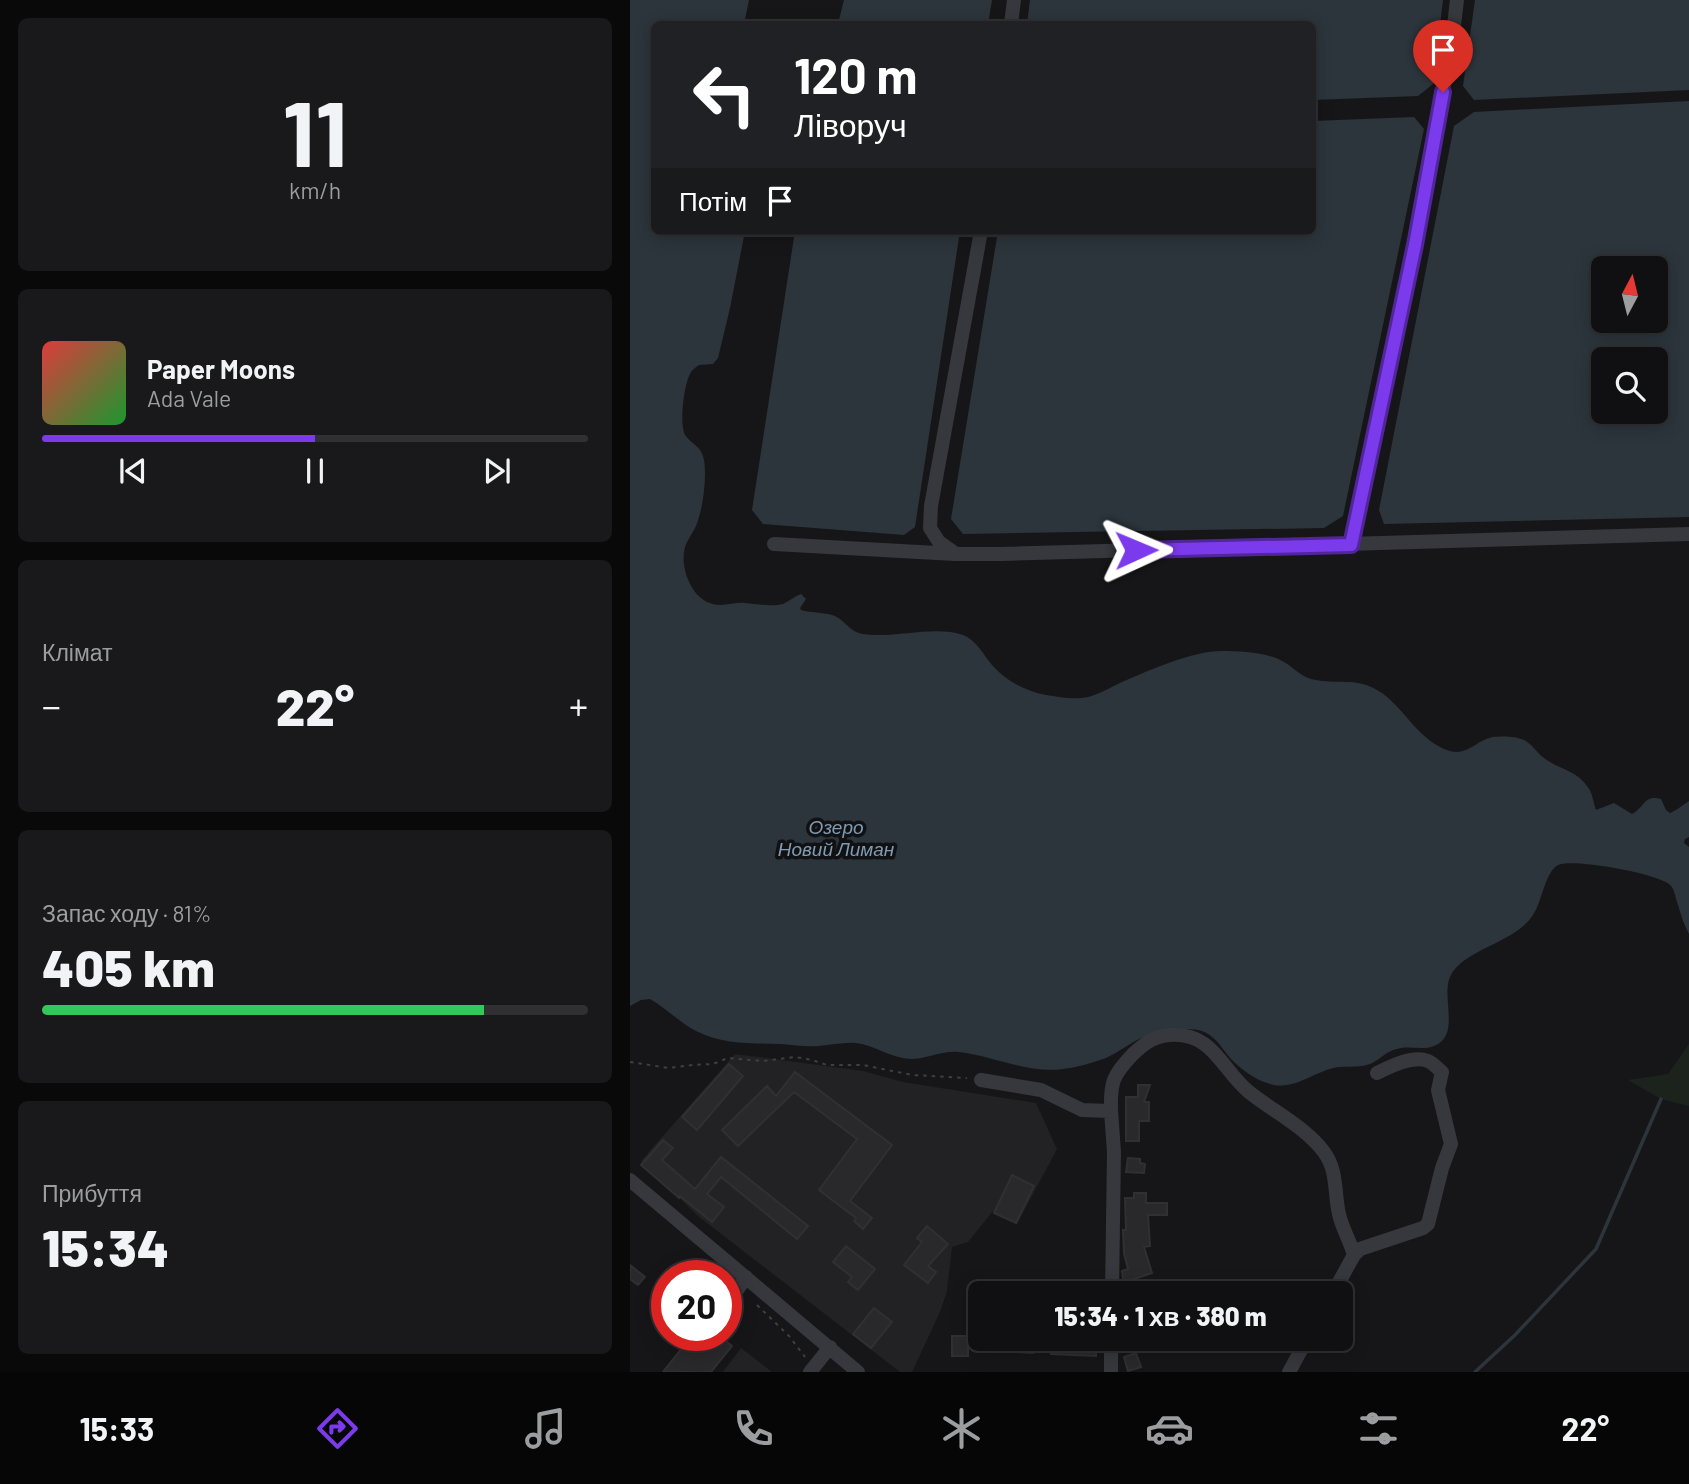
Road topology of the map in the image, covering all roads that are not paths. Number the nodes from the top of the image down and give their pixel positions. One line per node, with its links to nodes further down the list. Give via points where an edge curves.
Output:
1 (1014, 0): 3 (street)
2 (1457, 0): 7 (street, via 1415,245)
3 (1010, 21)
4 (980, 235): 8 (street, via 931,506 930,528 939,542)
5 (1689, 534): 7 (street)
6 (774, 544): 8 (street)
7 (1351, 545): 8 (street)
8 (956, 554)
9 (1377, 1073): 13 (street, via 1398,1063 1422,1060 1442,1072 1438,1090 1451,1144 1428,1224)
10 (981, 1080): 11 (street, via 1041,1090 1082,1110)
11 (1111, 1111): 13 (street, via 1114,1079 1150,1040 1178,1035 1201,1041 1243,1087 1299,1128 1324,1153 1334,1171 1339,1215); 15 (street)
12 (630, 1180): 14 (street)
13 (1354, 1255): 16 (street)
14 (746, 1277): 17 (street); 18 (street)
15 (1112, 1281)
16 (1340, 1281)
17 (742, 1283)
18 (830, 1347): 21 (street); 22 (street)
19 (1111, 1351): 23 (street)
20 (1300, 1351): 24 (street)
21 (812, 1370)
22 (859, 1371)
23 (1111, 1372)
24 (1289, 1372)

